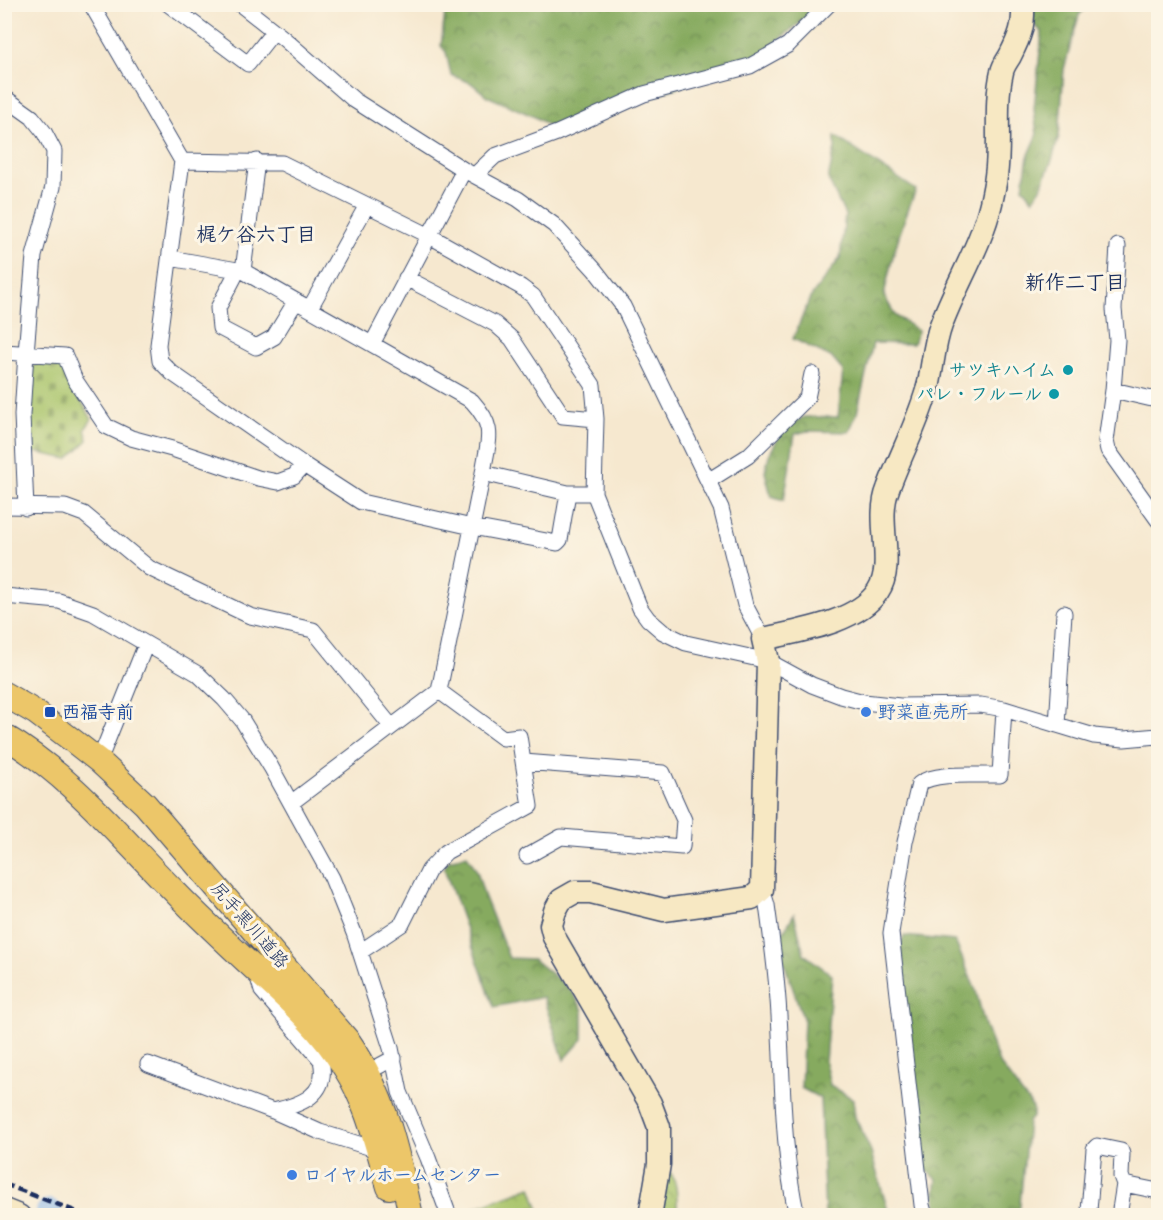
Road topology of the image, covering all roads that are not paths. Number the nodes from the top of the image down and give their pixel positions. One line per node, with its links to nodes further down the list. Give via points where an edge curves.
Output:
1 (91, 4): 8 (street)
2 (168, 4): 6 (street, via 248,64)
3 (240, 4): 6 (street)
4 (829, 4): 10 (street, via 788,45 750,66 644,94 495,156)
5 (1023, 4): 36 (street, via 1024,24 1002,70 996,175 990,206 940,326 925,394 886,492 882,527 884,580 878,592 859,609 827,623)
6 (274, 31): 10 (street, via 354,100)
7 (4, 97): 20 (street, via 32,117 54,152 52,187 34,256)
8 (182, 161): 9 (street); 14 (street)
9 (257, 161): 11 (street, via 282,163); 15 (street)
10 (470, 172): 12 (street); 27 (street, via 554,225 623,306)
11 (367, 205): 12 (street); 17 (street)
12 (428, 236): 16 (street); 24 (street, via 533,296 593,385)
13 (1118, 246): 22 (street, via 1114,309 1118,340)
14 (170, 258): 15 (street); 25 (street, via 158,345 160,361)
15 (240, 270): 17 (street); 17 (street, via 218,308 220,328 256,346 274,337)
16 (406, 278): 18 (street); 24 (street, via 495,324 512,339 563,416)
17 (303, 304): 18 (street)
18 (372, 344): 26 (street, via 472,401 482,412 488,422 489,438)
19 (4, 352): 20 (street)
20 (26, 353): 25 (street, via 65,356 75,380 105,426 131,438 278,482 294,476); 31 (street, via 22,415)
21 (812, 374): 27 (street, via 807,398 748,456)
22 (1113, 390): 23 (street); 32 (street, via 1108,450)
23 (1158, 397)
24 (596, 419): 29 (street)
25 (304, 465): 33 (street, via 361,502)
26 (483, 473): 28 (street); 33 (street)
27 (708, 481): 36 (street, via 721,508 745,605)
28 (568, 493): 29 (street); 33 (street, via 557,543)
29 (594, 493): 38 (street, via 640,608 648,619 663,632 686,642)
30 (4, 506): 31 (street)
31 (26, 508): 43 (street, via 65,507 84,514 149,567 250,616 313,630)
32 (1158, 520)
33 (472, 527): 39 (street)
34 (4, 596): 37 (street, via 59,601 93,613)
35 (1064, 613): 42 (street)
36 (764, 639): 38 (street)
37 (146, 644): 46 (street); 48 (street, via 198,674 224,699 242,720)
38 (768, 661): 41 (street, via 812,685 864,702); 50 (street)
39 (439, 691): 43 (street); 47 (street, via 503,738 519,736)
40 (4, 694): 46 (main road, 尻手黒川道路, via 35,712)
41 (1004, 709): 42 (street); 67 (street, via 1000,775 938,777 919,784 891,933)
42 (1057, 725): 45 (street, via 1094,736)
43 (391, 726): 48 (street)
44 (4, 736): 52 (main road, 尻手黒川道路, via 98,812)
45 (1158, 736)
46 (99, 761): 55 (main road, 尻手黒川道路, via 145,804 324,1010)
47 (524, 762): 49 (street, via 663,773 684,820 682,847 561,837); 51 (street, via 530,806 446,852 429,870 402,924)
48 (291, 803): 51 (street, via 332,878)
49 (527, 856)
50 (762, 889): 65 (street, via 752,898 664,910 591,892 575,892 561,900 555,912 551,925 554,937 650,1103 659,1127 659,1164); 66 (street, via 768,905 785,1128)
51 (360, 952): 53 (street)
52 (254, 968): 56 (street, via 262,991 321,1059 324,1072 315,1094 299,1105); 57 (main road, 尻手黒川道路, via 293,1004 344,1065 357,1087)
53 (394, 1058): 55 (street); 64 (street, via 400,1092)
54 (148, 1064): 56 (street)
55 (368, 1072): 63 (main road, 尻手黒川道路, via 386,1113)
56 (273, 1112): 57 (street)
57 (378, 1150): 62 (main road, 尻手黒川道路)
58 (1124, 1184): 59 (street); 68 (street, via 1121,1151 1097,1146 1089,1211); 69 (street)
59 (1158, 1191)
60 (4, 1210): 61 (street)
61 (19, 1215)
62 (396, 1215)
63 (411, 1215)
64 (449, 1215)
65 (650, 1215)
66 (797, 1215)
67 (925, 1215)
68 (1095, 1215)
69 (1119, 1215)

